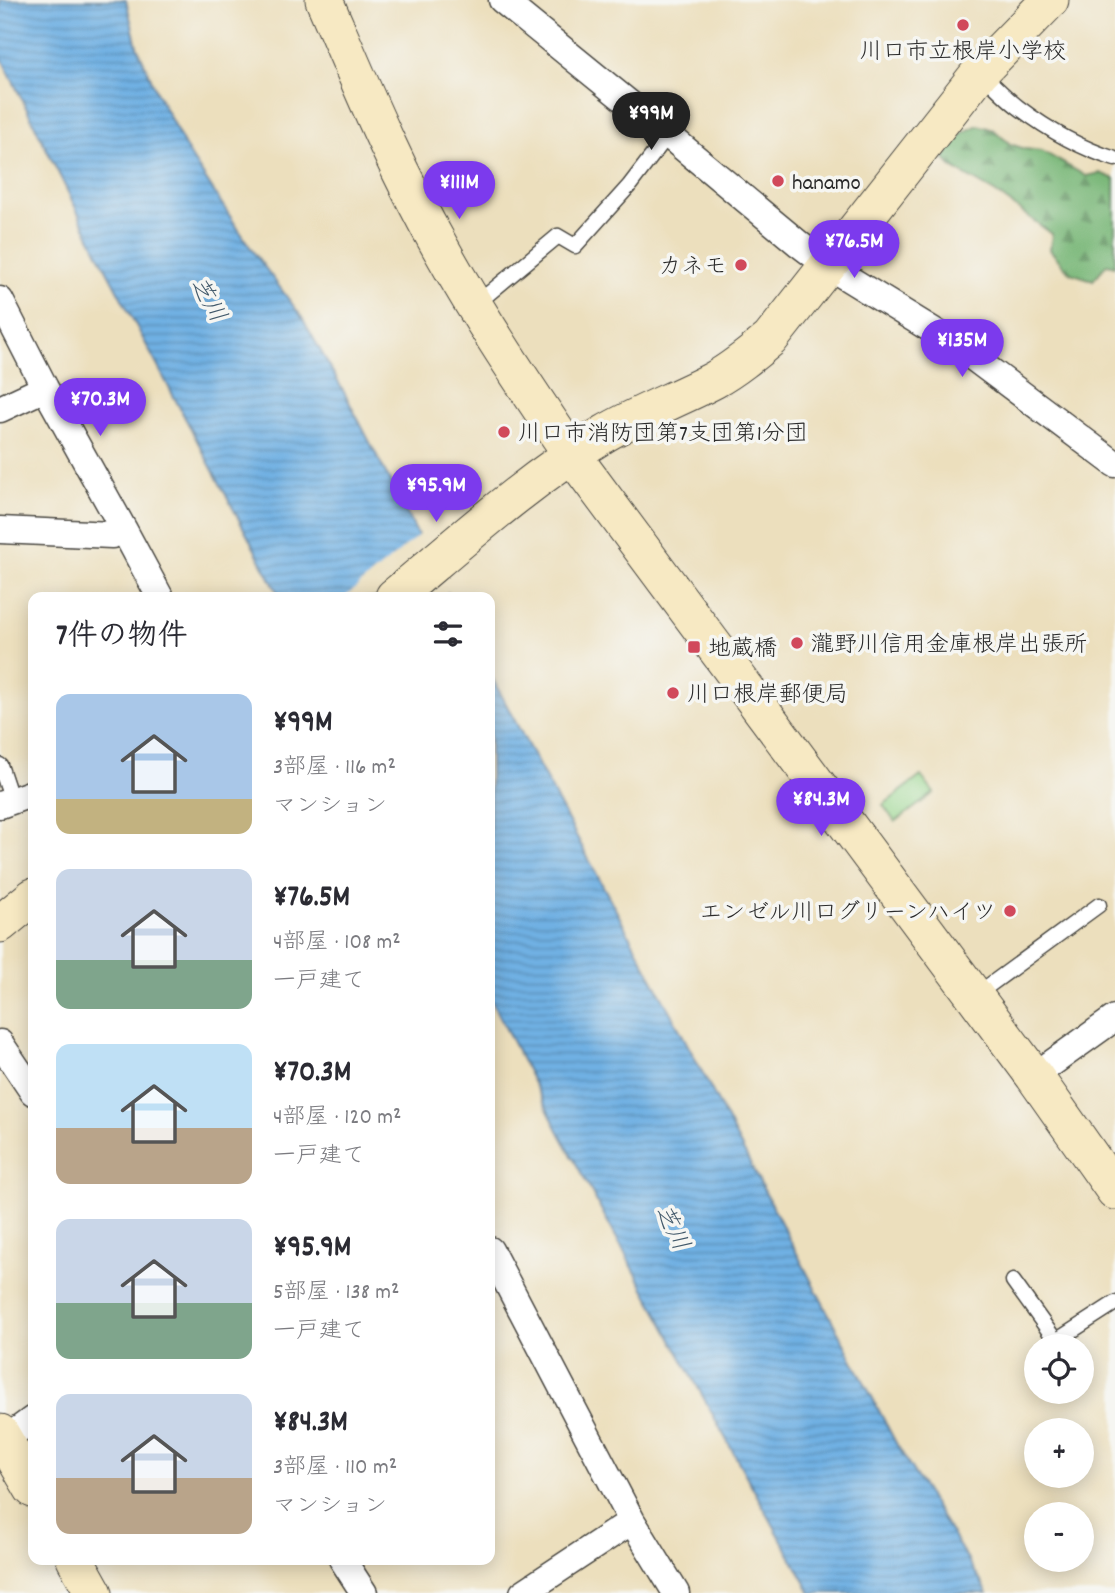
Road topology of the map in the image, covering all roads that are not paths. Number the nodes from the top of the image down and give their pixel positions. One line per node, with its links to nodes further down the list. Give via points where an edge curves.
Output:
1 (324, 0): 9 (street, via 413,198)
2 (502, 0): 5 (street)
3 (1051, 0): 4 (street)
4 (980, 72): 6 (lane, via 1016,106 1056,133); 7 (street)
5 (668, 135): 7 (street); 9 (lane, via 575,246 558,236)
6 (1115, 159)
7 (828, 266): 12 (street, via 770,339 743,361); 13 (street, via 955,344)
8 (0, 300): 10 (street)
9 (474, 306): 12 (street)
10 (46, 388): 11 (street); 15 (street)
11 (0, 409)
12 (572, 455): 17 (street, via 515,495); 23 (street)
13 (1115, 464)
14 (0, 530): 15 (street, via 112,535)
15 (124, 530): 16 (street)
16 (157, 592)
17 (400, 592)
18 (0, 765): 19 (lane)
19 (15, 800)
20 (28, 901): 22 (street)
21 (1099, 905): 23 (lane)
22 (0, 924)
23 (975, 996): 26 (street)
24 (1115, 1018): 26 (street)
25 (0, 1043): 27 (street)
26 (1034, 1076): 28 (street)
27 (28, 1085)
28 (1115, 1191)
29 (495, 1260): 35 (street)
30 (1013, 1281): 31 (lane, via 1056,1341)
31 (1115, 1303)
32 (28, 1422): 33 (street)
33 (2, 1439): 34 (street)
34 (28, 1481)
35 (632, 1521): 40 (street); 41 (street)
36 (78, 1565): 38 (street)
37 (346, 1565): 39 (street)
38 (94, 1593)
39 (364, 1593)
40 (523, 1593)
41 (676, 1593)

